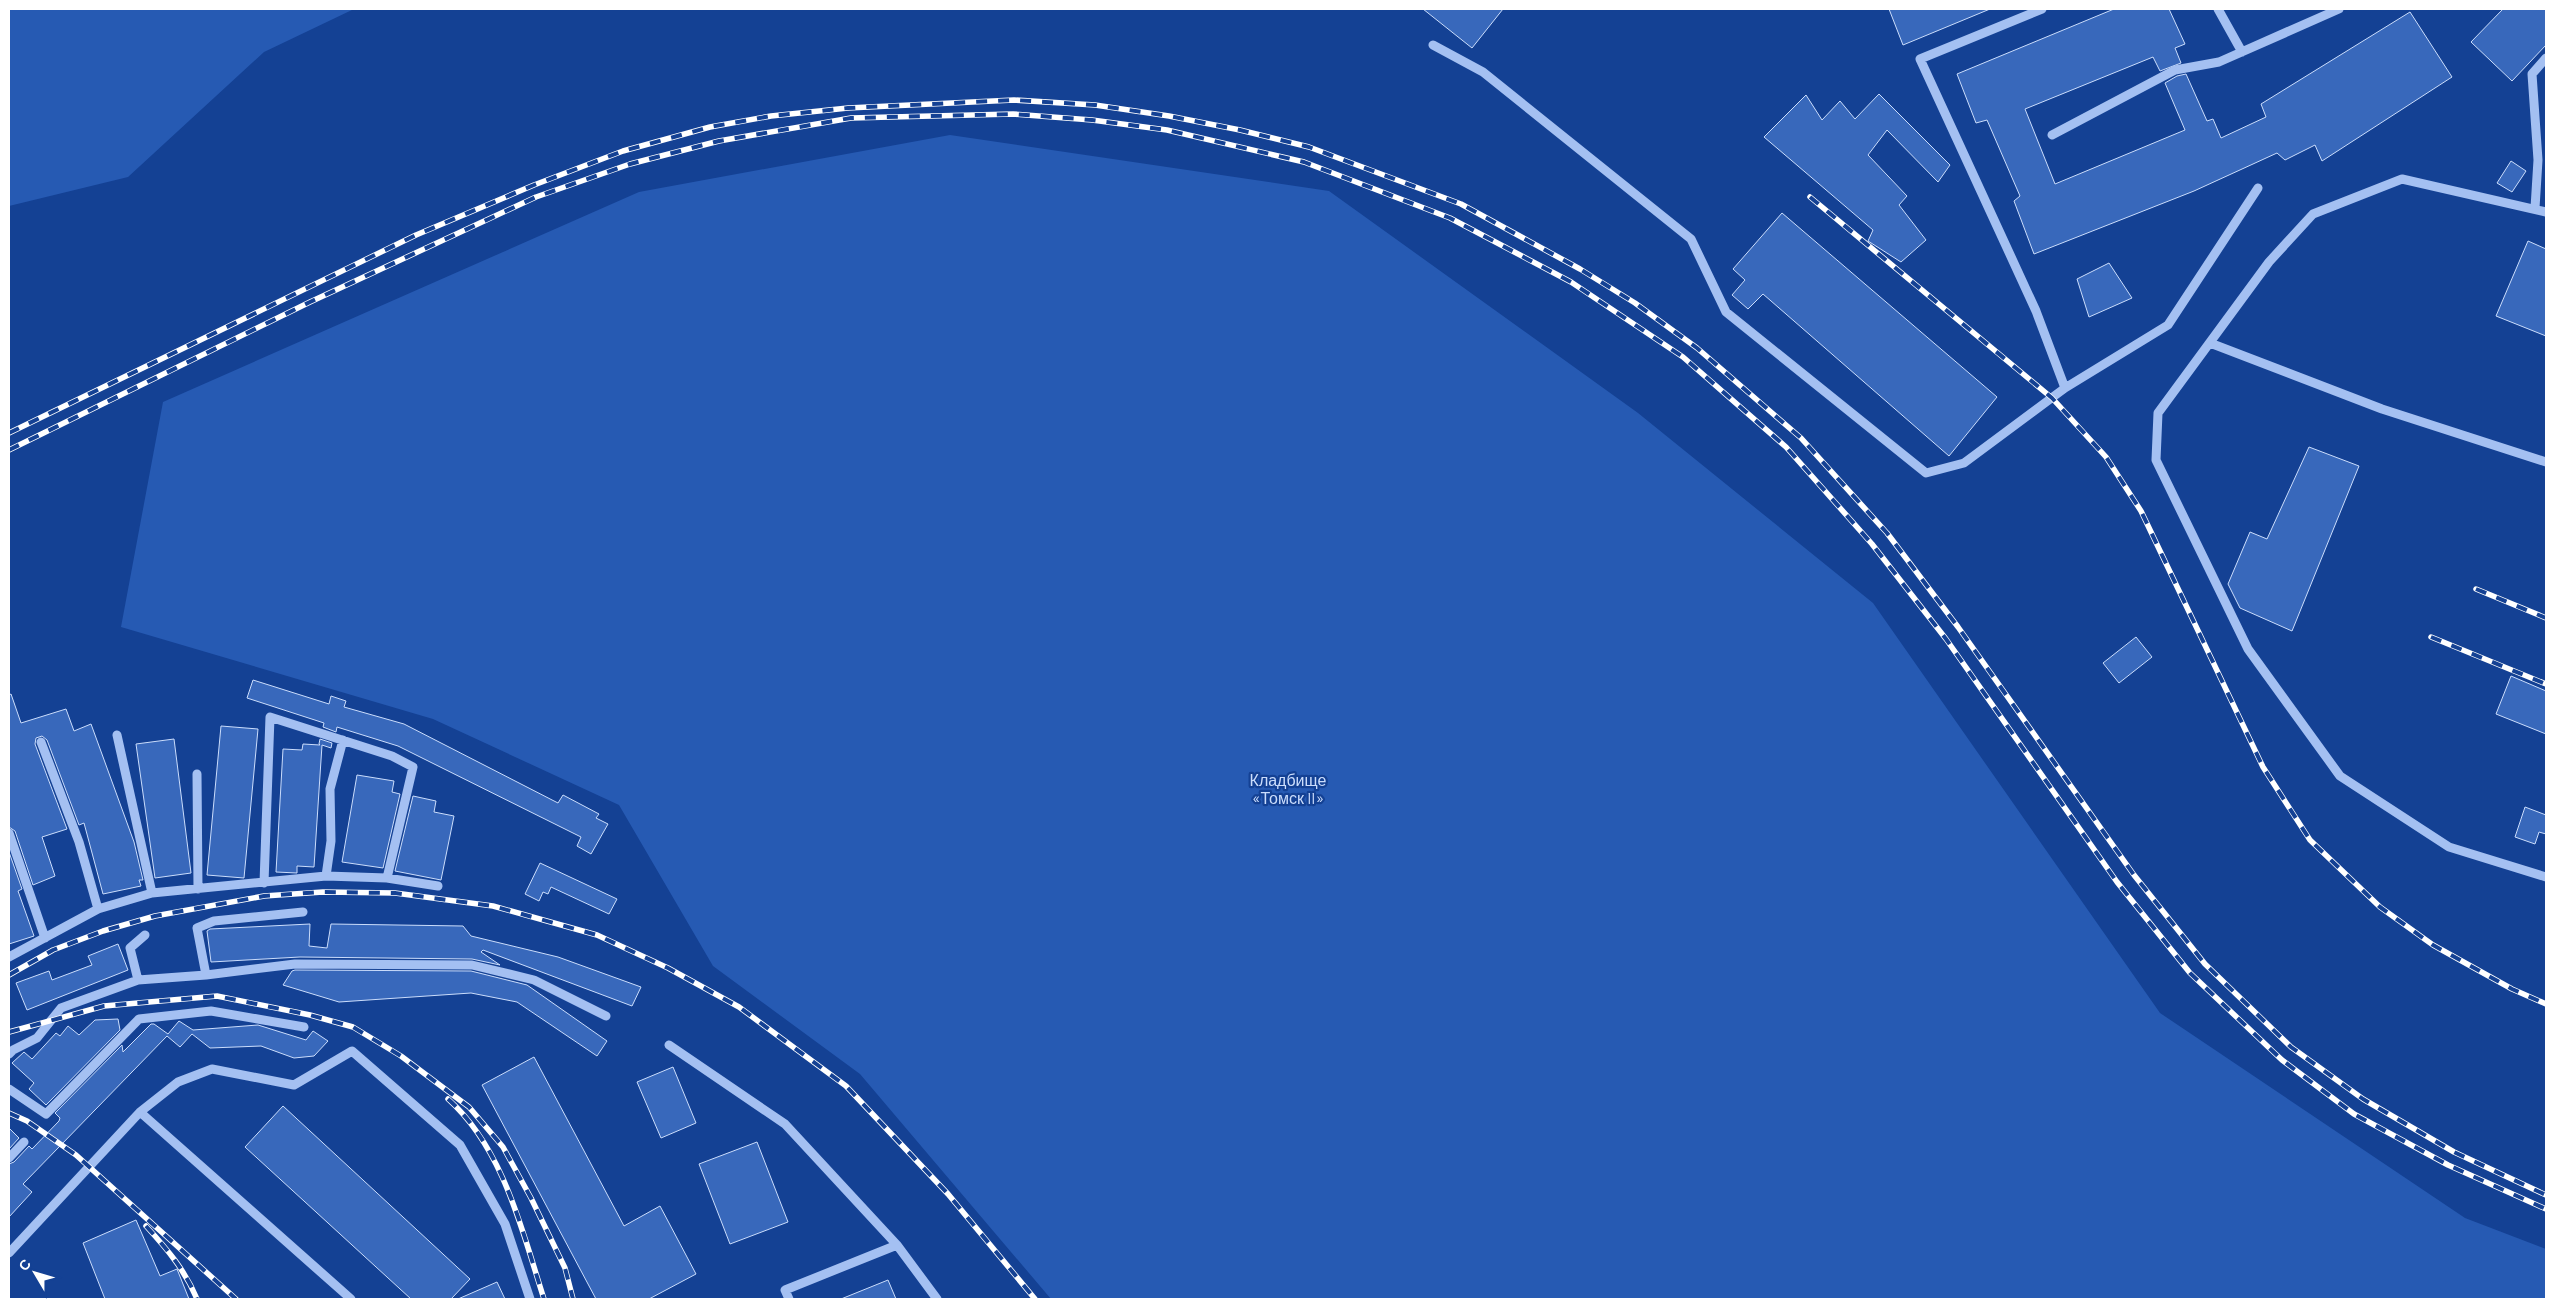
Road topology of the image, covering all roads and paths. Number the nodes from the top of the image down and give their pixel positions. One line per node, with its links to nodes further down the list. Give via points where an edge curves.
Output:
1 (2042, 9): 4 (lane)
2 (2218, 9): 6 (lane)
3 (2339, 9): 6 (lane)
4 (2024, 12): 13 (lane, via 1920,59 2036,311)
5 (1433, 45): 13 (lane, via 1483,72 1690,239 1726,312 1926,473 1964,462)
6 (2242, 52): 8 (lane, via 2219,62 2175,70)
7 (2546, 58): 10 (lane, via 2532,74 2538,160)
8 (2052, 135)
9 (2258, 188): 13 (lane, via 2168,325)
10 (2535, 208): 11 (lane); 12 (lane, via 2402,179 2313,214 2269,262)
11 (2546, 212)
12 (2210, 343): 14 (lane, via 2382,409); 21 (lane, via 2158,413 2156,460 2248,649 2340,776 2449,847)
13 (2065, 388)
14 (2546, 462)
15 (117, 735): 26 (lane)
16 (343, 740): 20 (lane, via 330,790 331,841); 22 (lane, via 392,756 413,767); 23 (lane, via 270,718)
17 (41, 742): 27 (lane, via 79,842)
18 (197, 774): 25 (lane)
19 (9, 832): 30 (lane)
20 (326, 876): 22 (lane); 23 (lane)
21 (2546, 877)
22 (387, 878): 24 (lane)
23 (264, 883): 25 (lane)
24 (438, 886)
25 (198, 889): 26 (lane)
26 (152, 893): 27 (lane)
27 (98, 910): 30 (lane)
28 (303, 912): 32 (lane, via 214,921 197,928)
29 (145, 935): 33 (lane, via 130,948)
30 (45, 938): 31 (lane)
31 (9, 956)
32 (206, 975): 33 (lane); 34 (lane, via 295,964 472,965 534,980)
33 (138, 980): 37 (lane, via 61,1008 37,1038)
34 (606, 1016)
35 (304, 1027): 38 (lane, via 211,1010 139,1019 46,1114)
36 (669, 1045): 42 (lane, via 785,1124)
37 (9, 1054)
38 (9, 1089)
39 (140, 1112): 43 (lane); 44 (lane); 45 (lane, via 178,1082 212,1069 294,1085 352,1051 460,1145 505,1224)
40 (24, 1142): 41 (lane)
41 (9, 1158)
42 (898, 1245): 46 (lane, via 785,1290); 47 (lane)
43 (9, 1253)
44 (351, 1299)
45 (530, 1299)
46 (789, 1299)
47 (937, 1299)

